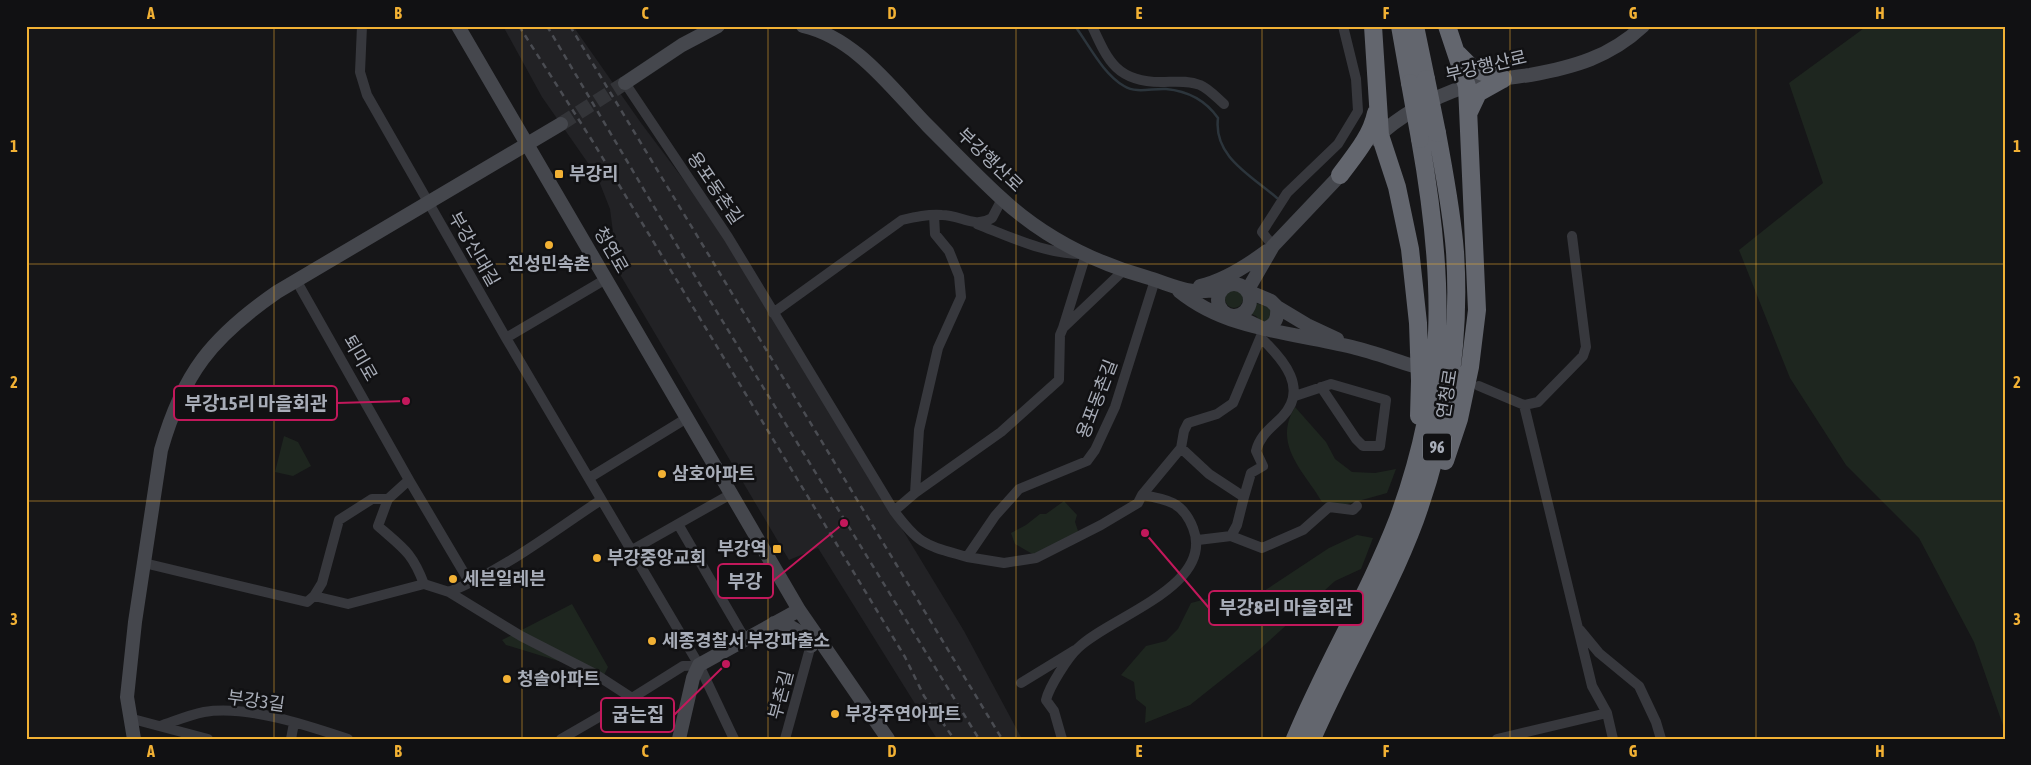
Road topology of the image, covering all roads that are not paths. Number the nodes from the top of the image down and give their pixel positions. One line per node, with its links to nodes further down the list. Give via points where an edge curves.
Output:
1 (362, 26): 26 (street, 부강신대길, via 360,72 367,95)
2 (458, 26): 22 (street, 청연로)
3 (718, 26): 15 (street, via 682,45)
4 (803, 26): 25 (street, 부강행산로, via 815,29 856,52)
5 (1092, 26): 18 (street, via 1108,60 1123,74 1149,82 1201,85)
6 (1343, 26): 30 (street, via 1356,79 1358,111 1338,144 1286,193 1262,232)
7 (1373, 26): 17 (highway)
8 (1400, 26): 14 (highway, 연청로 / 96)
9 (1415, 26): 14 (highway, 연청로 / 96)
10 (1447, 26): 12 (highway)
11 (1643, 26): 13 (street, 부강행산로, via 1617,48 1604,54 1551,71)
12 (1456, 52): 13 (highway, via 1472,68); 16 (highway)
13 (1503, 79): 16 (street, 부강행산로); 19 (highway, via 1478,92)
14 (1418, 81): 68 (highway, 연청로 / 96, bridge, via 1420,139 1437,254 1437,352 1430,407 1418,454); 69 (highway, 연청로 / 96, bridge, via 1437,133 1447,189 1455,252 1456,309 1446,411 1431,471)
15 (626, 83): 42 (street, 용포동촌길, via 728,237)
16 (1467, 86): 19 (highway); 21 (street, 부강행산로, via 1410,113)
17 (1379, 100): 21 (highway); 24 (highway, via 1374,124)
18 (1224, 104)
19 (1468, 117): 69 (highway, via 1476,310 1470,367 1459,419 1440,475)
20 (561, 124): 22 (street)
21 (1380, 135): 23 (highway); 24 (street, 부강행산로)
22 (528, 146): 26 (street); 33 (street, 청연로)
23 (1392, 174): 24 (highway, via 1385,162 1368,157); 68 (highway, via 1410,249 1420,381 1418,418)
24 (1340, 175): 30 (street, 부강행산로)
25 (1002, 199): 28 (street, via 992,218); 31 (street, 부강행산로, via 1036,227)
26 (429, 204): 34 (street); 46 (street, 부강신대길)
27 (934, 215): 28 (street, via 944,214); 42 (street, via 902,220); 57 (street, via 935,234 956,265 961,297 938,348 919,430)
28 (977, 224): 31 (street, via 1064,255)
29 (1572, 236): 52 (street, via 1586,346 1583,356 1538,402)
30 (1271, 250): 36 (street); 37 (street, via 1210,284); 38 (street, 부강행산로); 39 (street, 부강행산로, via 1257,282 1258,291)
31 (1086, 254): 32 (street, 부강행산로); 44 (street)
32 (1124, 270): 35 (street, 부강행산로); 44 (street)
33 (606, 278): 46 (street); 53 (street, 청연로)
34 (296, 280): 56 (street, 퇴미로); 72 (street, via 241,317 221,336 198,365 182,393 161,450)
35 (1155, 280): 37 (street, 부강행산로); 71 (street, 용포동촌길, via 1115,407 1095,450 1087,461 1019,489)
36 (1226, 286): 37 (street, via 1197,293); 38 (street, via 1240,285); 41 (street, via 1218,296)
37 (1174, 287): 41 (street); 45 (street, via 1194,303)
38 (1247, 291): 39 (street); 43 (street, 부강행산로, via 1248,308)
39 (1265, 298): 40 (street)
40 (1277, 307): 45 (street, via 1276,321); 47 (street)
41 (1220, 310): 43 (street)
42 (773, 313): 64 (street, 용포동촌길)
43 (1237, 316): 45 (street)
44 (1063, 328): 57 (street, via 1060,335 1060,380 1001,432)
45 (1263, 333): 47 (street); 51 (street, via 1286,368 1296,388); 54 (street, 용포동촌길, via 1233,403 1217,414 1188,423)
46 (506, 338): 55 (street, 부강신대길)
47 (1351, 346): 48 (street)
48 (1414, 366)
49 (1479, 386): 52 (street)
50 (1321, 388): 50 (street, via 1331,384 1386,400 1380,446 1364,446 1356,440); 51 (street)
51 (1295, 396): 60 (street, via 1287,411 1257,446 1263,466 1251,473)
52 (1524, 404): 79 (street)
53 (688, 418): 55 (street); 58 (street, 청연로)
54 (1180, 448): 59 (street, 용포동촌길); 60 (street, via 1209,474)
55 (588, 478): 62 (street, 부강신대길)
56 (409, 480): 61 (street); 73 (street)
57 (915, 493): 64 (street)
58 (731, 494): 65 (street); 77 (street, 청연로)
59 (1142, 495): 67 (street, via 1181,507); 71 (street, 용포동촌길, via 1138,503 1101,525 1036,558 1004,563)
60 (1244, 496): 66 (street)
61 (388, 499): 74 (street, via 378,526 412,557); 76 (street, via 372,500 339,520 322,583)
62 (601, 500): 70 (street, 부강신대길); 73 (street)
63 (1357, 506): 66 (street, via 1353,510 1329,507 1303,530 1262,548)
64 (894, 512): 71 (street, 용포동촌길, via 918,540)
65 (678, 524): 70 (street); 81 (street)
66 (1231, 536): 67 (street)
67 (1198, 540): 83 (street, via 1191,565 1178,581)
68 (1386, 547): 101 (highway, 연청로 / 96, via 1312,698)
69 (1404, 547): 102 (highway, 연청로 / 96)
70 (632, 550): 84 (street, 부강신대길)
71 (966, 557)
72 (144, 563): 76 (street, via 307,602); 88 (street, via 127,697)
73 (470, 583): 75 (street)
74 (424, 584): 75 (street); 76 (street, via 348,604)
75 (449, 592): 86 (street)
76 (314, 596)
77 (799, 610): 78 (street); 80 (street, 청연로)
78 (774, 623): 81 (street); 82 (street, via 794,628)
79 (1579, 628): 87 (street, via 1592,686); 105 (street, via 1599,652 1639,686)
80 (814, 631): 82 (street, 부촌길); 99 (street, 청연로)
81 (745, 639): 84 (street)
82 (811, 646): 98 (street, 부촌길)
83 (1078, 648): 85 (street); 100 (street, via 1049,689 1046,700 1054,711)
84 (699, 665): 86 (street, via 683,666); 96 (street, via 692,678); 97 (street, 부강신대길)
85 (1021, 683)
86 (632, 698): 95 (street)
87 (1607, 713): 103 (street); 104 (street)
88 (129, 718): 90 (street); 91 (street)
89 (294, 723): 90 (street, 부강3길, via 228,711 205,712); 93 (street); 94 (street, 부강3길)
90 (160, 726): 92 (street)
91 (134, 739)
92 (208, 739)
93 (290, 739)
94 (348, 739)
95 (561, 739)
96 (679, 739)
97 (734, 739)
98 (785, 739)
99 (888, 739)
100 (1062, 739)
101 (1296, 739)
102 (1312, 739)
103 (1497, 739)
104 (1613, 739)
105 (1661, 739)

